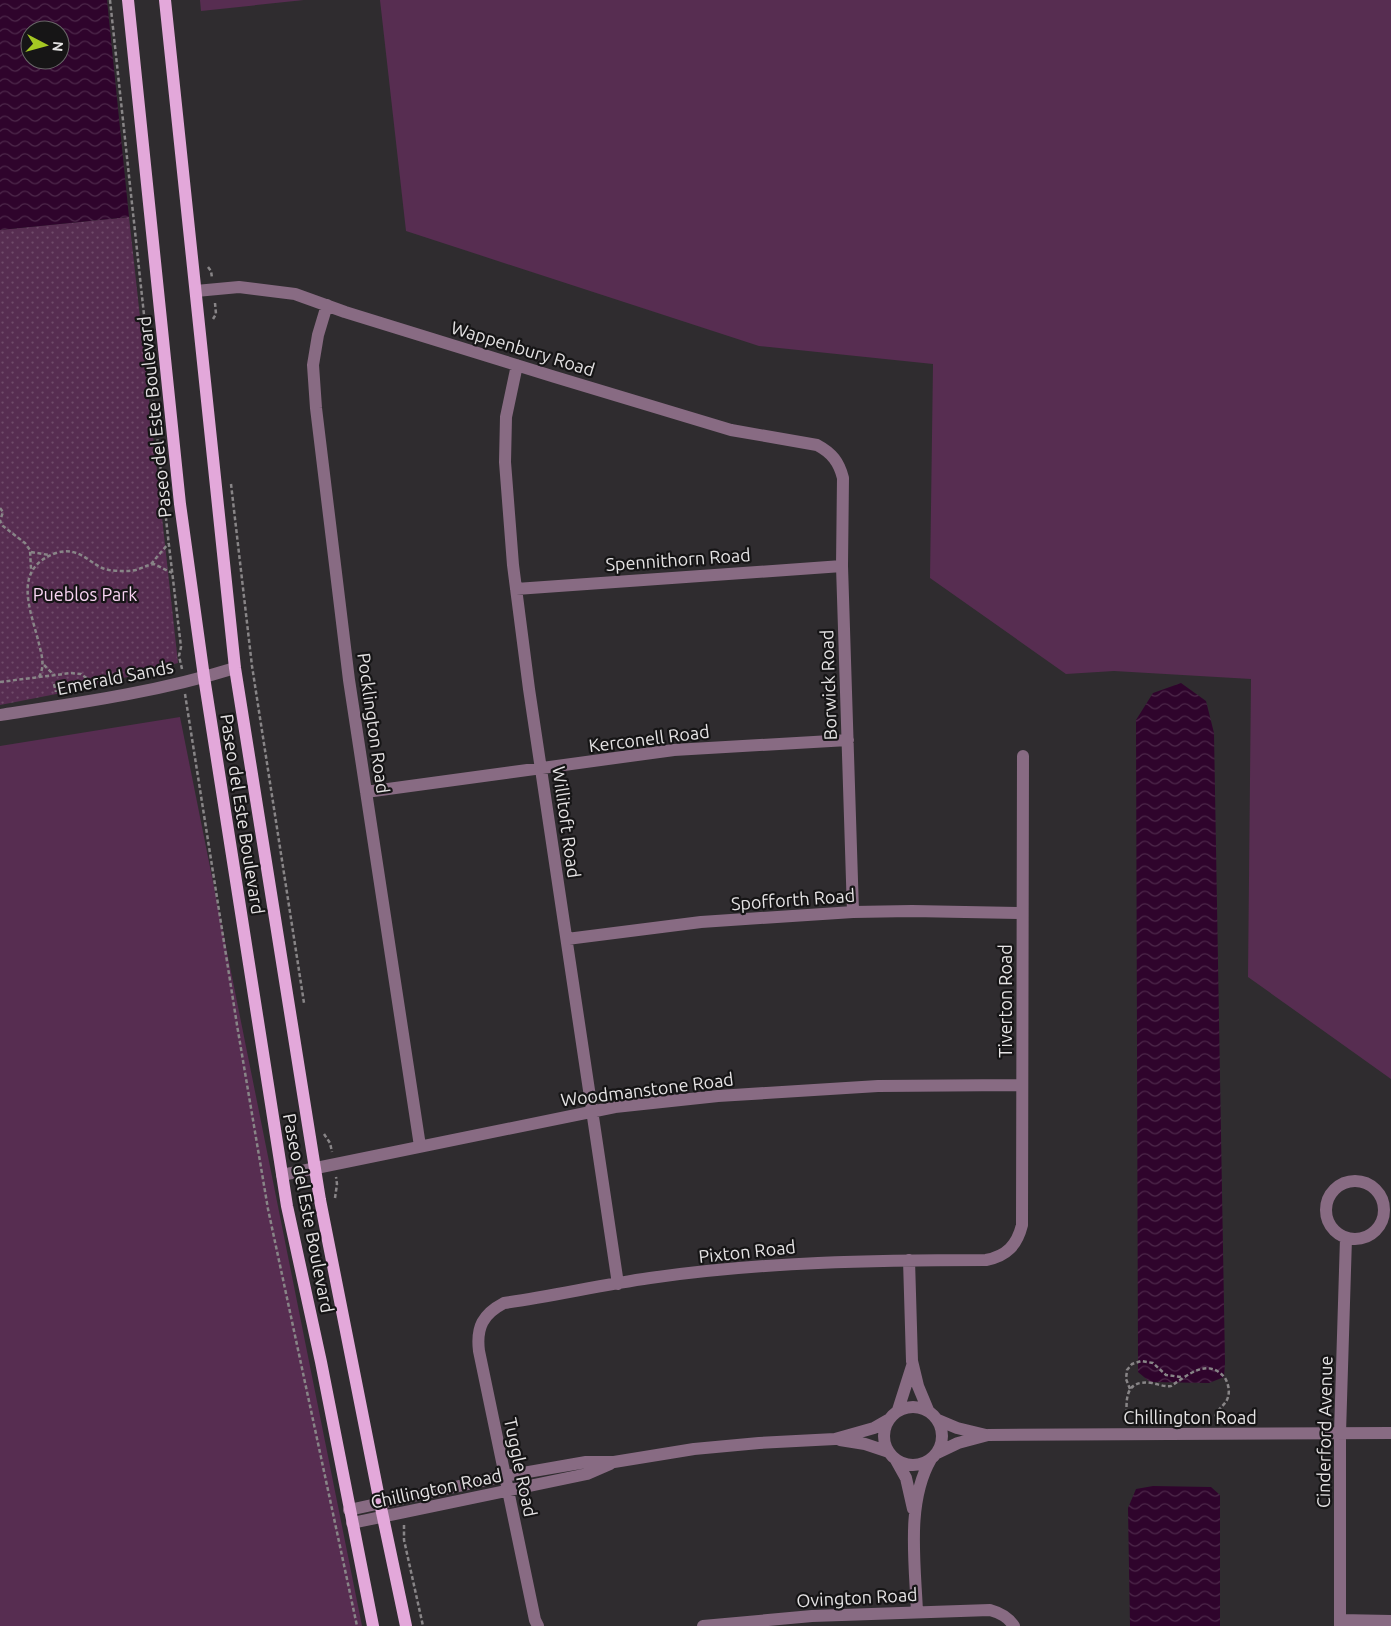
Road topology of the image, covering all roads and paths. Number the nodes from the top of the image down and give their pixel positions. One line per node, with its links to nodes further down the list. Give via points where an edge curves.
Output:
1 (110, 0): 12 (path)
2 (128, 0): 25 (main road, Paseo del Este Boulevard, via 180,504)
3 (164, 0): 4 (main road, Paseo del Este Boulevard)
4 (196, 291): 6 (street, Wappenbury Road, via 238,287 295,294); 22 (main road, Paseo del Este Boulevard)
5 (215, 305): 7 (path, via 216,314)
6 (327, 305): 8 (street, Wappenbury Road); 34 (street, Pocklington Road, via 313,366 316,408)
7 (212, 322)
8 (517, 365): 9 (street, Wappenbury Road, via 731,430 817,445); 19 (street, Willitoft Road, via 506,417 505,462)
9 (835, 458): 16 (street, Borwick Road, via 843,478)
10 (230, 480): 38 (path, via 252,666)
11 (0, 508): 13 (path, via 3,526 25,543)
12 (168, 544): 15 (path); 18 (path)
13 (31, 552): 14 (path); 17 (path)
14 (52, 555): 15 (path, via 66,551 111,570 134,570); 17 (path)
15 (150, 564): 18 (path)
16 (842, 566): 19 (street, Spennithorn Road); 31 (street, Borwick Road)
17 (31, 571): 20 (path, via 27,593)
18 (172, 573): 21 (path)
19 (516, 589): 33 (street, Willitoft Road)
20 (44, 664): 23 (path); 24 (path)
21 (181, 665)
22 (235, 668): 25 (street, Emerald Sands); 44 (main road, Paseo del Este Boulevard)
23 (54, 675): 24 (path); 26 (path, via 76,673)
24 (40, 677): 27 (path)
25 (204, 678): 30 (street, Emerald Sands, via 113,698); 45 (main road, Paseo del Este Boulevard)
26 (88, 679)
27 (0, 682)
28 (54, 684): 29 (path)
29 (56, 695)
30 (0, 715)
31 (848, 740): 33 (street, Kerconell Road, via 674,750); 35 (street, Borwick Road)
32 (1024, 756): 36 (street, Tiverton Road)
33 (541, 769): 34 (street, Kerconell Road); 37 (street, Willitoft Road)
34 (366, 792): 42 (street, Pocklington Road)
35 (853, 912): 36 (street, Spofforth Road); 37 (street, Spofforth Road, via 701,922)
36 (1022, 913): 39 (street, Tiverton Road)
37 (567, 939): 40 (street, Willitoft Road)
38 (305, 1012)
39 (1022, 1085): 40 (street, Woodmanstone Road, via 878,1086 718,1096); 49 (street, Tiverton Road, via 1022,1225)
40 (592, 1112): 42 (street, Woodmanstone Road); 51 (street, Willitoft Road)
41 (323, 1130): 43 (path)
42 (420, 1146): 44 (street, Woodmanstone Road)
43 (331, 1150)
44 (316, 1168): 45 (street, Woodmanstone Road); 71 (main road, Paseo del Este Boulevard)
45 (282, 1175): 72 (main road, Paseo del Este Boulevard)
46 (336, 1176): 47 (path)
47 (335, 1198)
48 (1346, 1238): 48 (street, via 1355,1240 1373,1233 1383,1217 1384,1208 1376,1190 1359,1182 1341,1185 1328,1199 1326,1218 1330,1227); 62 (street, Cinderford Avenue)
49 (1014, 1245): 50 (street, Pixton Road, via 1007,1253 986,1260)
50 (909, 1260): 51 (street, Pixton Road, via 793,1263); 53 (street)
51 (618, 1284): 52 (street, Pixton Road, via 504,1303)
52 (485, 1317): 69 (street, Tuggle Road, via 477,1339)
53 (912, 1361): 56 (street); 57 (street)
54 (1182, 1377): 55 (path, via 1171,1386 1140,1383); 55 (path, via 1166,1375 1153,1363 1141,1361 1132,1364 1128,1370 1126,1379); 58 (path, via 1206,1367 1218,1371 1225,1378 1228,1397)
55 (1130, 1389): 61 (path, via 1126,1399)
56 (898, 1410): 57 (street, via 913,1406); 59 (street)
57 (928, 1410): 60 (street)
58 (1215, 1419)
59 (888, 1420): 65 (street, Chillington Road, via 874,1428); 66 (street, via 884,1442)
60 (938, 1420): 64 (street, Chillington Road); 67 (street, via 942,1437)
61 (1128, 1420)
62 (1340, 1433): 63 (street, Chillington Road); 64 (street, Chillington Road); 80 (street, Cinderford Avenue)
63 (1391, 1433)
64 (988, 1436): 67 (street, Chillington Road, via 958,1443)
65 (835, 1439): 66 (street, Chillington Road, via 865,1444); 68 (street, Chillington Road, via 694,1449)
66 (892, 1456): 67 (street, via 906,1464 917,1465); 73 (street, via 906,1478)
67 (934, 1456): 73 (street, via 921,1482)
68 (614, 1462): 69 (street, Chillington Road, via 586,1462); 70 (street, Chillington Road, via 587,1474)
69 (505, 1476): 70 (street, Tuggle Road); 71 (street, Chillington Road)
70 (508, 1491): 74 (street, Chillington Road); 84 (street, Tuggle Road)
71 (380, 1503): 72 (street, Chillington Road); 74 (main road, Paseo del Este Boulevard)
72 (349, 1510): 76 (main road, Paseo del Este Boulevard)
73 (914, 1514): 77 (street)
74 (383, 1517): 76 (street, Chillington Road); 82 (main road, Paseo del Este Boulevard)
75 (404, 1522): 83 (path, via 404,1540)
76 (352, 1524): 81 (main road, Paseo del Este Boulevard)
77 (917, 1612): 79 (street, Ovington Road, via 990,1610 1001,1613); 85 (street, Ovington Road, via 812,1616)
78 (1391, 1621): 80 (street)
79 (1012, 1623)
80 (1340, 1623)
81 (373, 1626)
82 (406, 1626)
83 (423, 1626)
84 (538, 1626)
85 (711, 1626)

